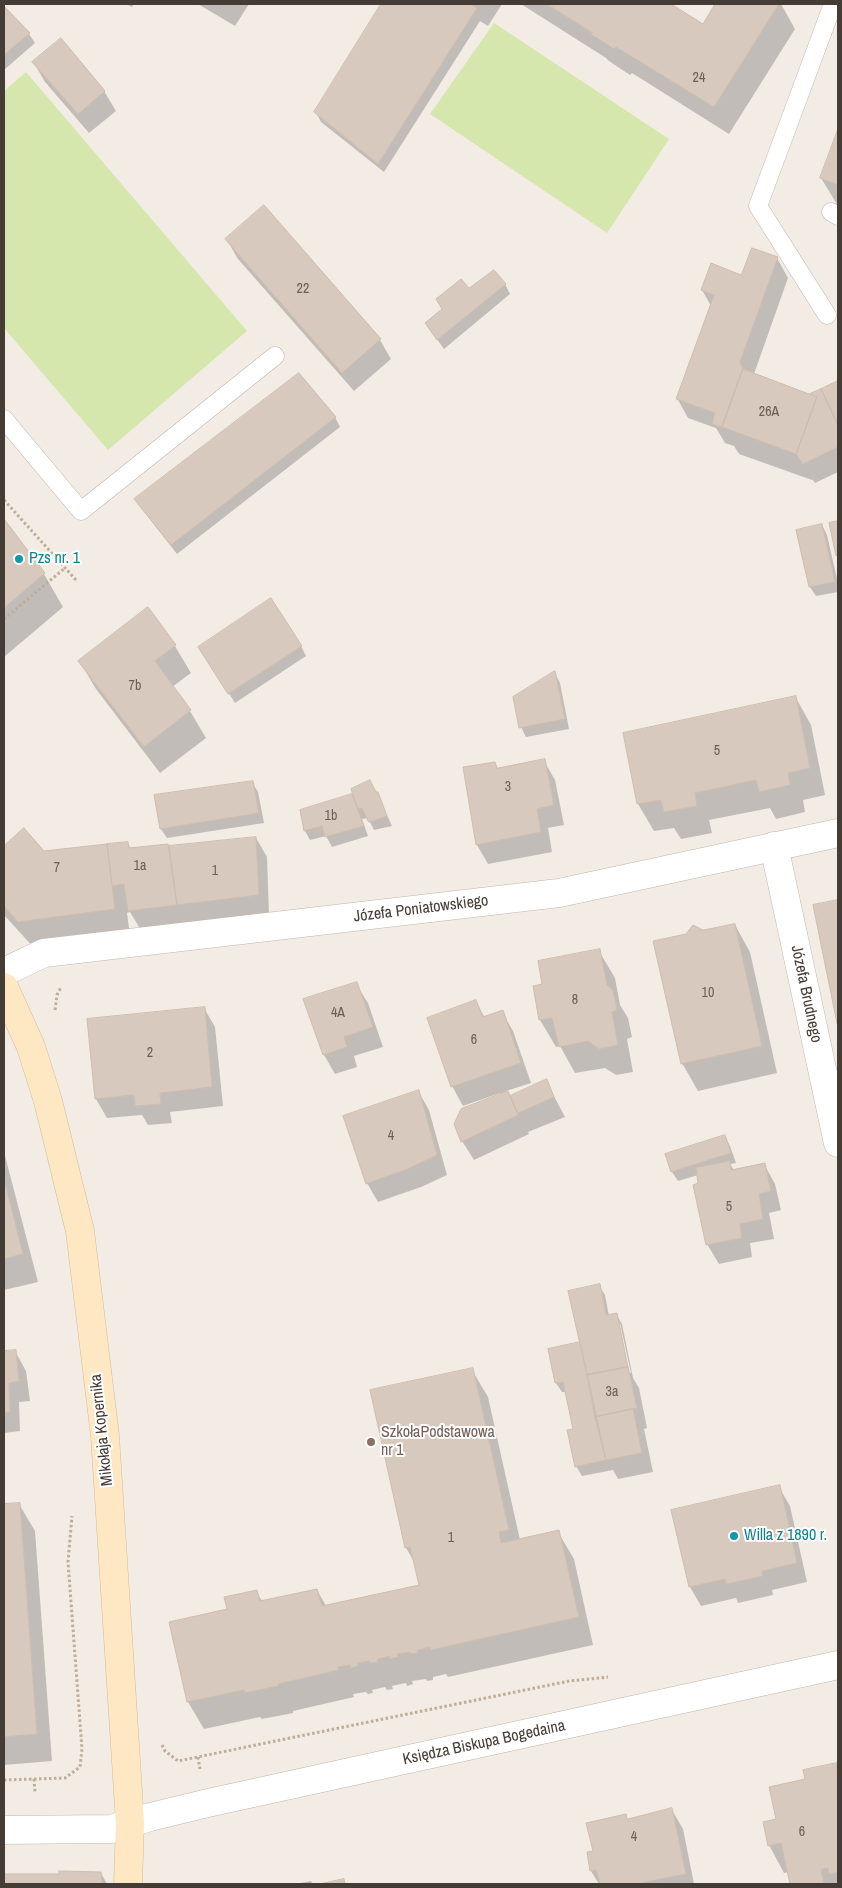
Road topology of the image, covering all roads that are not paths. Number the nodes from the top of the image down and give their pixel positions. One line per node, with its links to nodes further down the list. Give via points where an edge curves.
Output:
1 (833, 4): 2 (lane, via 758,206)
2 (827, 315)
3 (275, 356): 4 (lane, via 80,511)
4 (4, 419)
5 (838, 833): 6 (street, Józefa Poniatowskiego)
6 (774, 846): 7 (street, Józefa Poniatowskiego, via 559,893 44,952); 9 (street, Józefa Brudnego)
7 (4, 972)
8 (4, 987): 11 (street, Mikołaja Kopernika, via 31,1047 48,1101 80,1231 105,1436)
9 (838, 1142)
10 (838, 1665): 11 (street, Księdza Biskupa Bogedaina, via 208,1803)
11 (130, 1823): 12 (street, Księdza Biskupa Bogedaina, via 111,1829); 13 (street, Mikołaja Kopernika)
12 (4, 1830)
13 (128, 1884)

